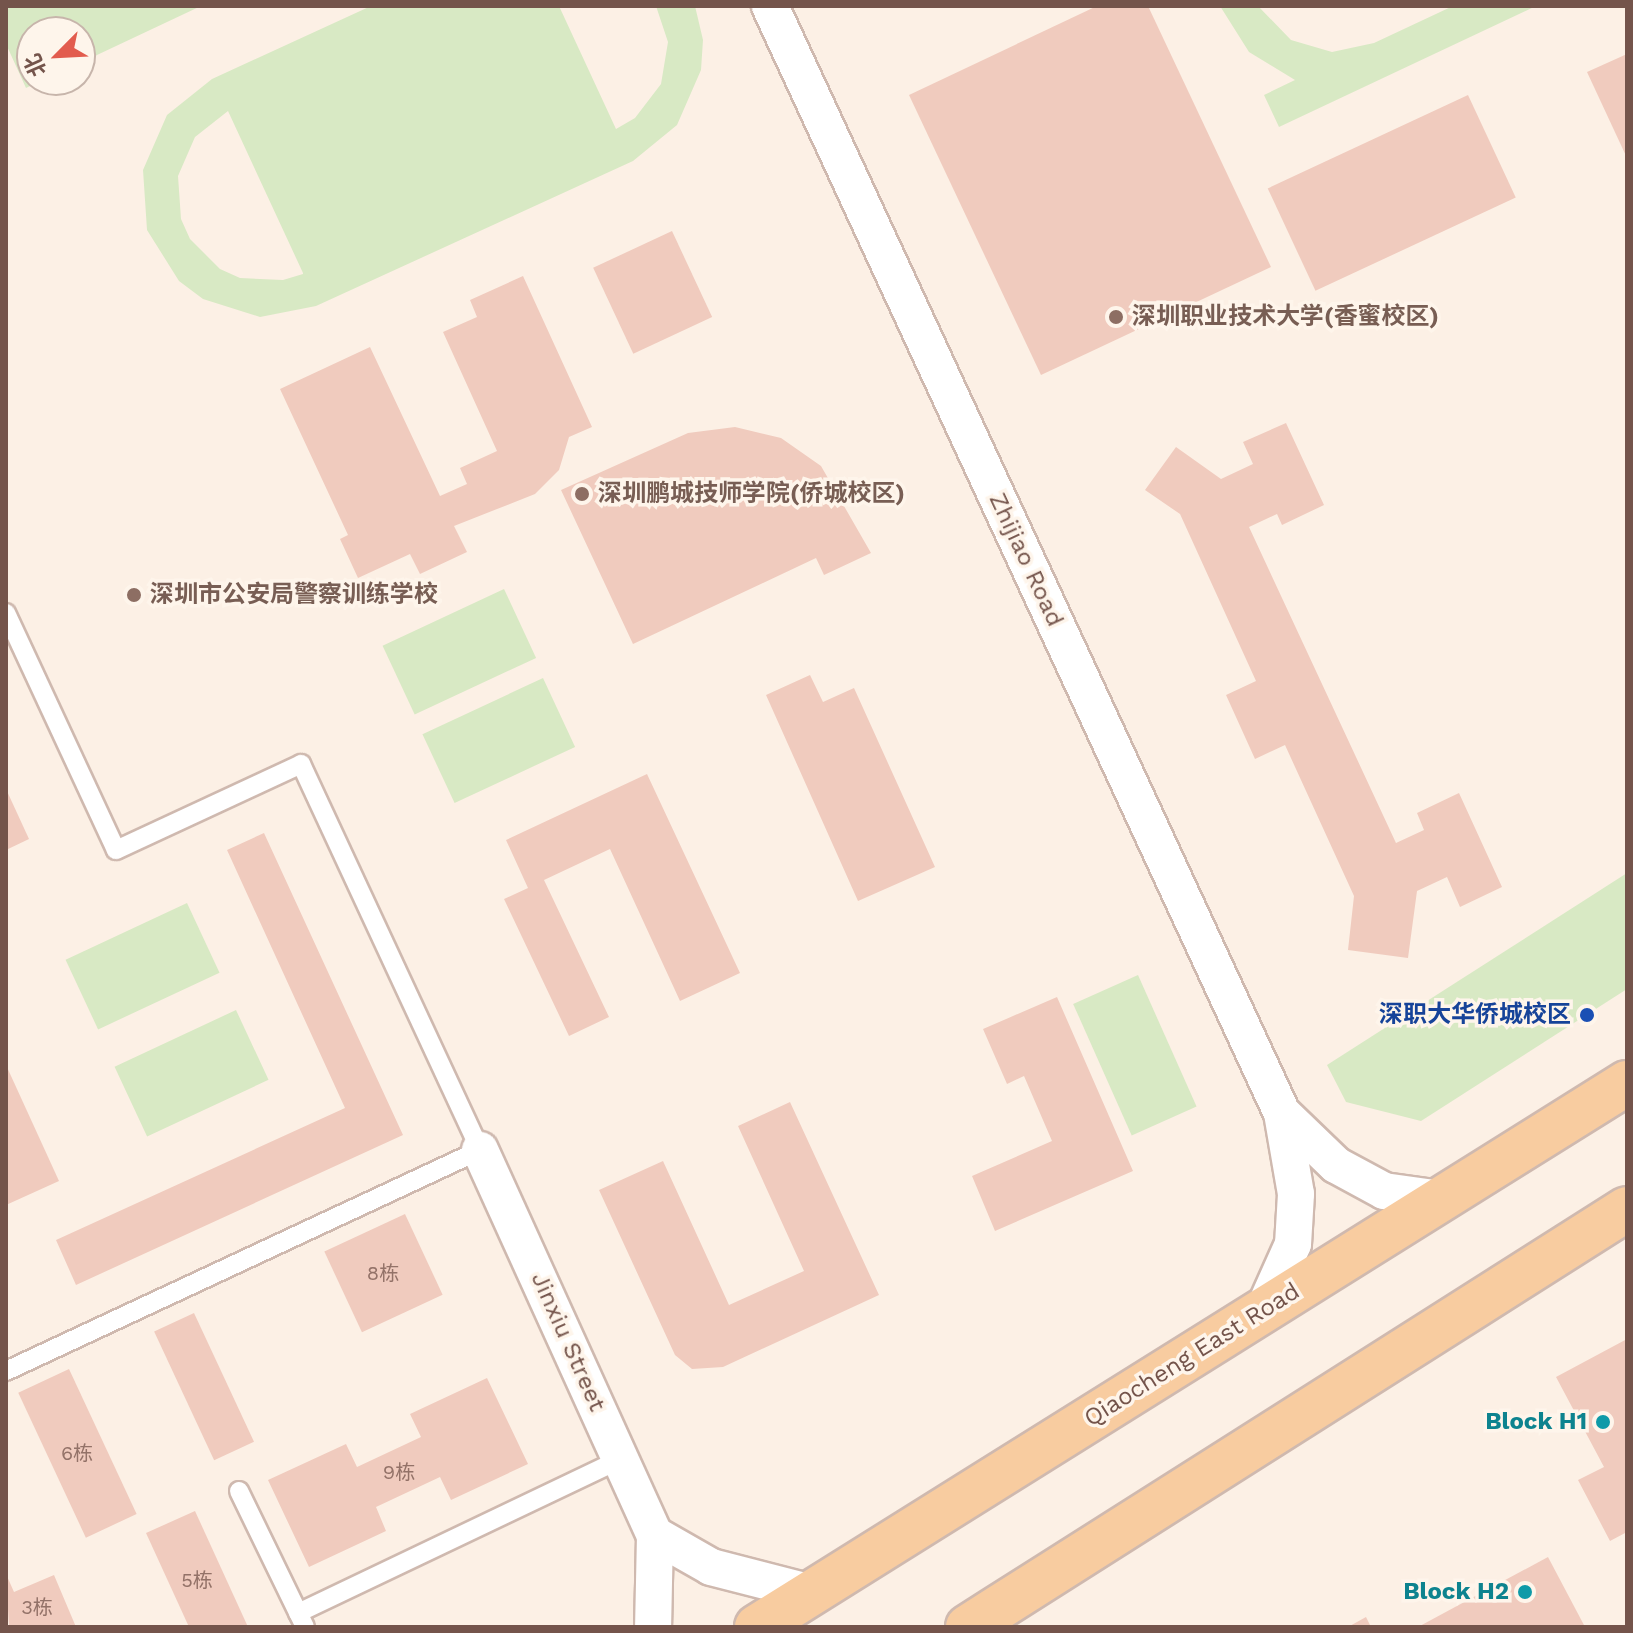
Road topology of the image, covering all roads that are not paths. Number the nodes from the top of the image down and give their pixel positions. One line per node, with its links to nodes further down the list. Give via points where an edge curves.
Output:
1 (770, 6): 4 (street, Zhijiao Road)
2 (6, 613): 5 (lane, via 116,850 301,764)
3 (1627, 1083): 6 (main road, Qiaocheng East Road)
4 (1282, 1113): 6 (street, Zhijiao Road, via 1336,1165 1384,1191); 8 (street, Zhijiao Road, via 1296,1194 1293,1244)
5 (480, 1150): 9 (lane); 10 (street, Jinxiu Street)
6 (1441, 1199): 8 (main road, Qiaocheng East Road)
7 (1627, 1209): 17 (main road)
8 (1263, 1311): 13 (main road, Qiaocheng East Road)
9 (6, 1371)
10 (621, 1459): 12 (street, Jinxiu Street); 14 (lane)
11 (239, 1491): 14 (lane)
12 (655, 1535): 13 (street, via 711,1567); 15 (street, Jinxiu Street)
13 (812, 1593): 16 (main road, Qiaocheng East Road)
14 (301, 1620)
15 (653, 1627)
16 (757, 1627)
17 (968, 1627)

